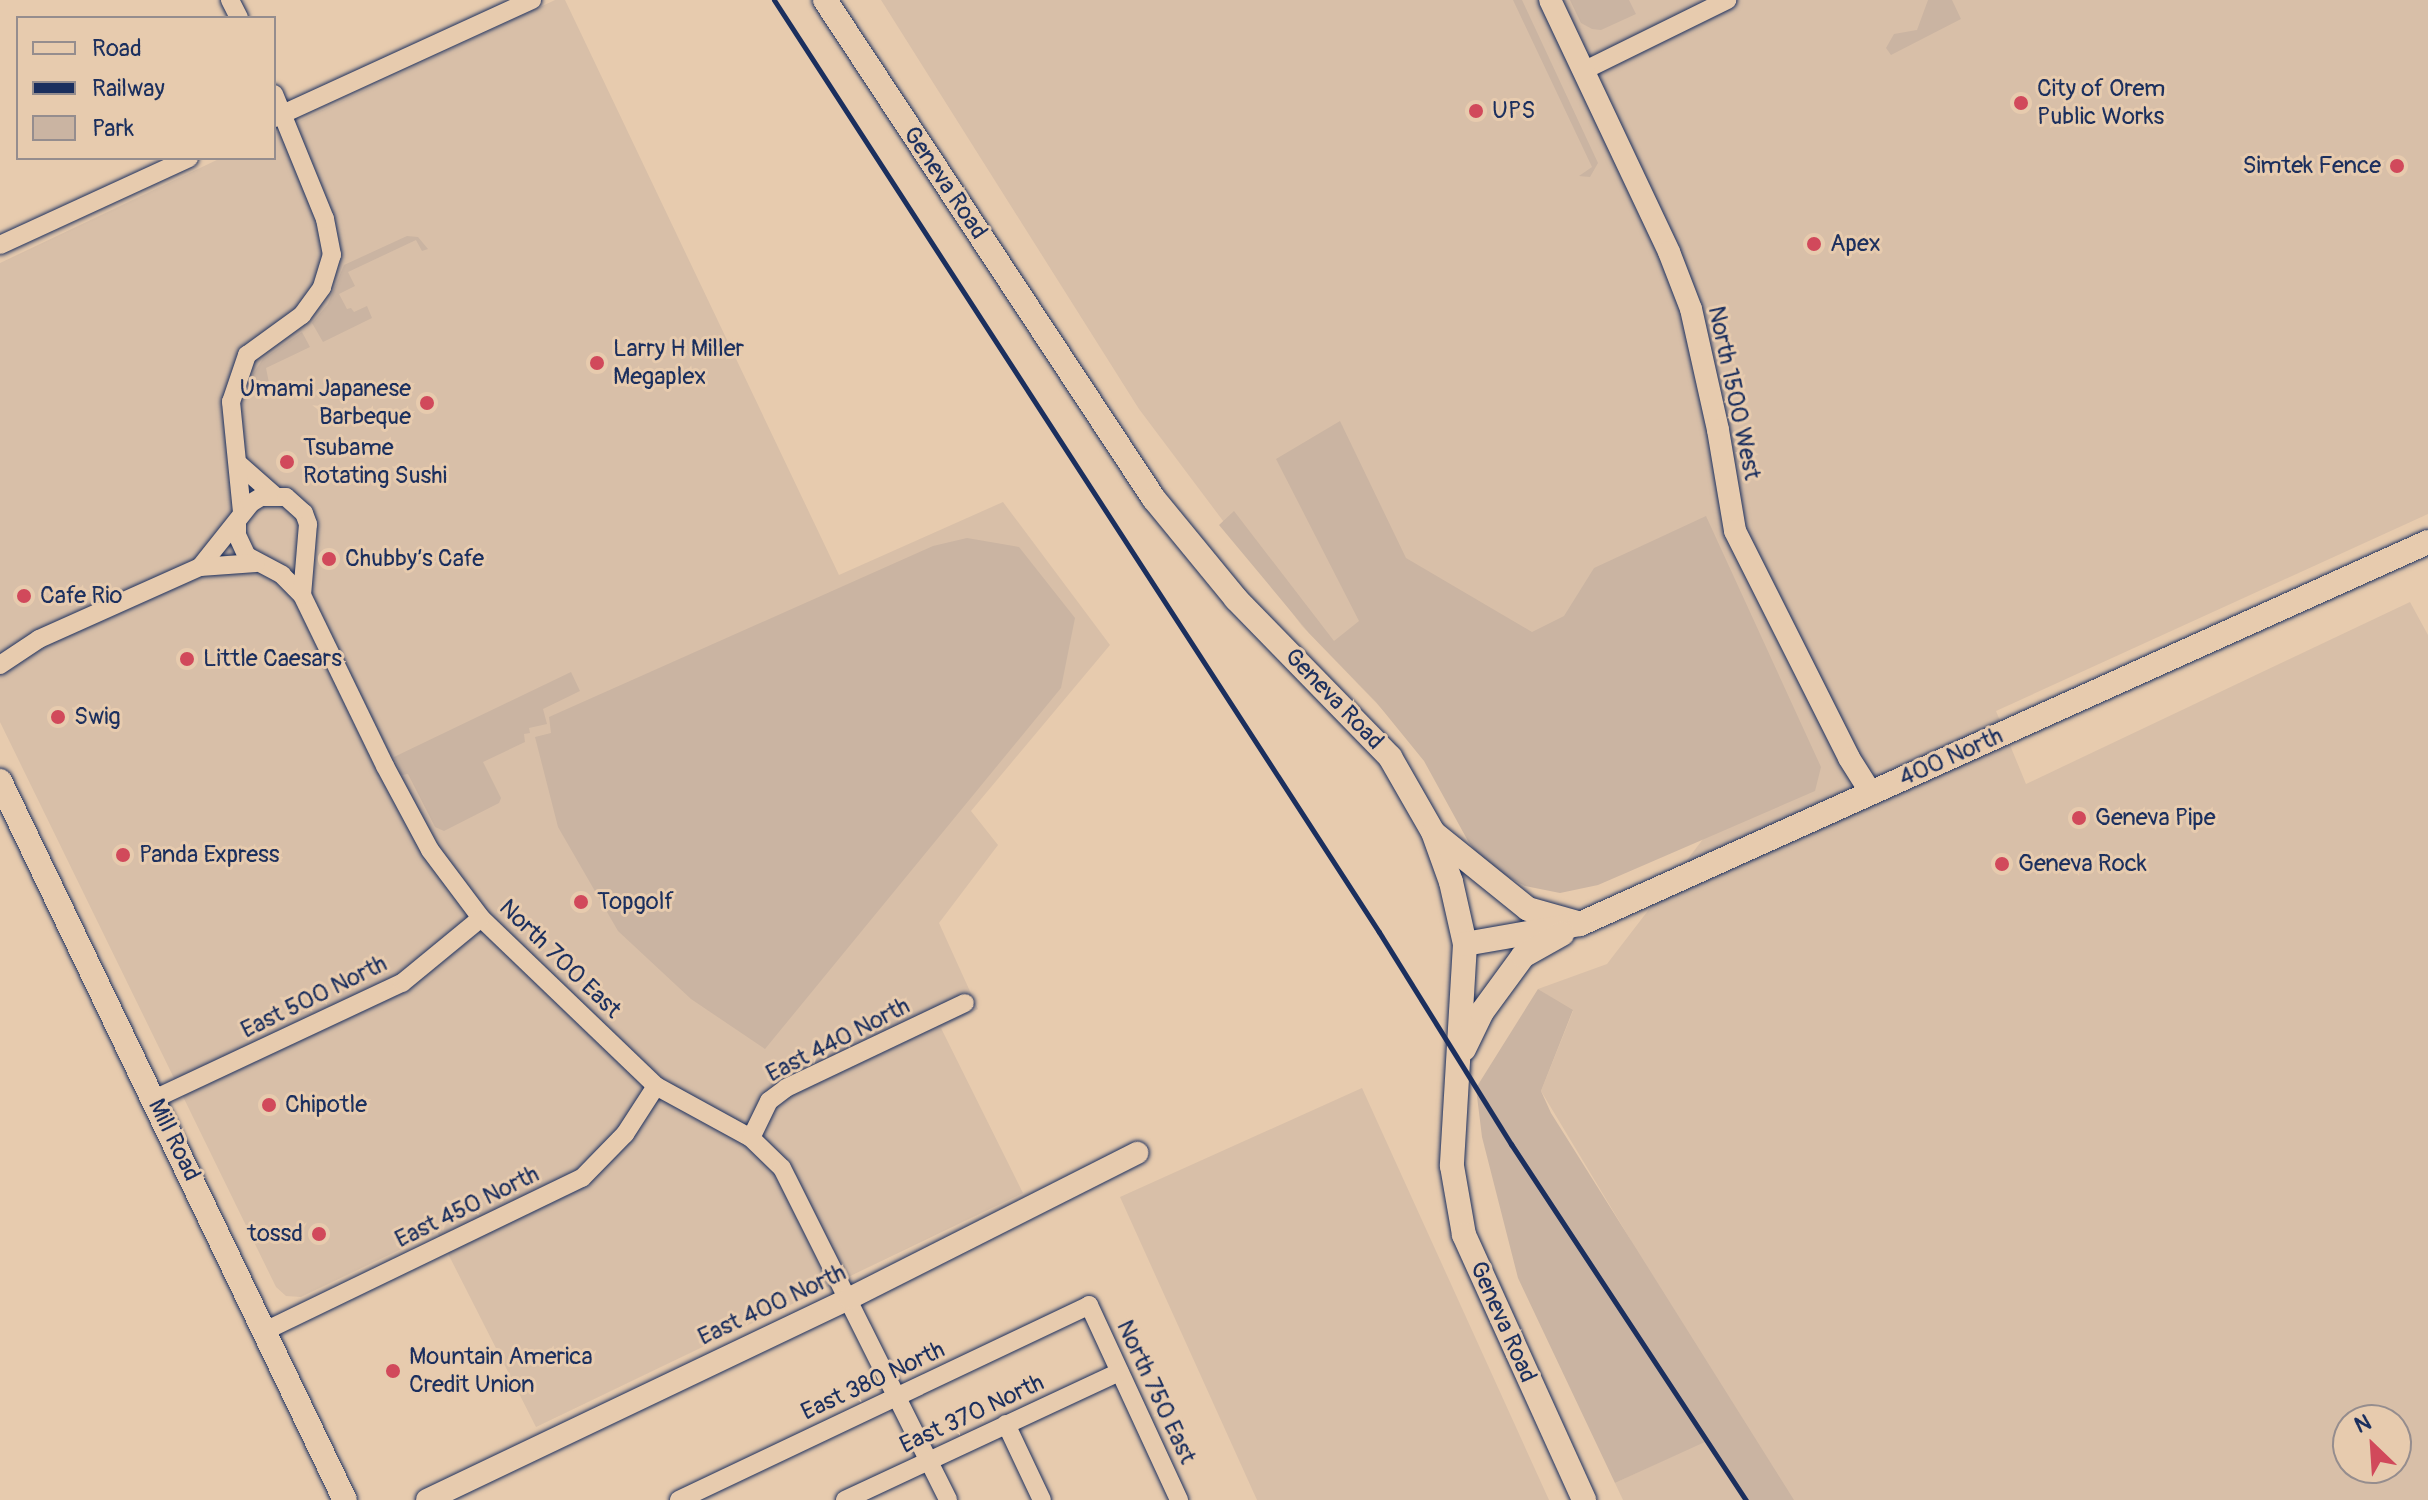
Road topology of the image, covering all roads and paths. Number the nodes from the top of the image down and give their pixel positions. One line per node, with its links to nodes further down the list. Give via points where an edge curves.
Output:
1 (532, 0): 6 (street)
2 (825, 0): 20 (main road, Geneva Road, via 1154,499 1236,599 1390,757)
3 (1550, 0): 5 (street, North 1500 West)
4 (1727, 0): 5 (street)
5 (1583, 71): 19 (street, North 1500 West, via 1691,309 1735,531)
6 (279, 116): 9 (street, via 325,219 332,255 322,287 302,315 247,355 231,402)
7 (185, 160): 8 (street)
8 (0, 245)
9 (240, 465): 10 (street); 11 (street)
10 (274, 495): 11 (street, via 261,497); 12 (street, via 286,497 304,513)
11 (240, 517): 14 (street, via 240,547); 15 (street)
12 (308, 536): 14 (street, via 298,557 278,567); 16 (street)
13 (2428, 542): 19 (main road, 400 North)
14 (261, 565): 15 (street); 16 (street, via 282,575)
15 (200, 567): 17 (street, via 39,639)
16 (302, 595): 21 (street, North 700 East, via 430,850)
17 (0, 665)
18 (0, 781): 27 (main road, Mill Road)
19 (1871, 793): 22 (main road, 400 North)
20 (1433, 832): 22 (main road, via 1528,909); 23 (main road, Geneva Road)
21 (481, 918): 26 (street, North 700 East); 27 (street, East 500 North, via 402,983)
22 (1580, 924): 23 (main road, 400 North); 25 (main road, via 1523,956 1482,1012)
23 (1465, 944): 25 (main road, Geneva Road)
24 (965, 1003): 28 (street, East 440 North, via 786,1088 769,1101)
25 (1459, 1058): 44 (main road, Geneva Road, via 1452,1166 1464,1235)
26 (656, 1086): 28 (street, North 700 East); 32 (street, East 450 North, via 625,1134 582,1178)
27 (154, 1099): 32 (main road, Mill Road)
28 (751, 1138): 30 (street, North 700 East, via 782,1168)
29 (1137, 1153): 30 (street, East 400 North)
30 (850, 1298): 34 (street, North 700 East); 38 (street, East 400 North)
31 (1089, 1305): 33 (street, North 750 East); 34 (street, East 380 North)
32 (265, 1331): 37 (main road, Mill Road)
33 (1120, 1372): 35 (street, East 370 North); 43 (street, North 750 East)
34 (899, 1395): 36 (street, North 700 East); 39 (street, East 380 North)
35 (1006, 1424): 36 (street, East 370 North); 42 (street)
36 (929, 1460): 40 (street, East 370 North); 41 (street, North 700 East)
37 (345, 1500)
38 (427, 1500)
39 (679, 1500)
40 (845, 1500)
41 (948, 1500)
42 (1042, 1500)
43 (1179, 1500)
44 (1584, 1500)

